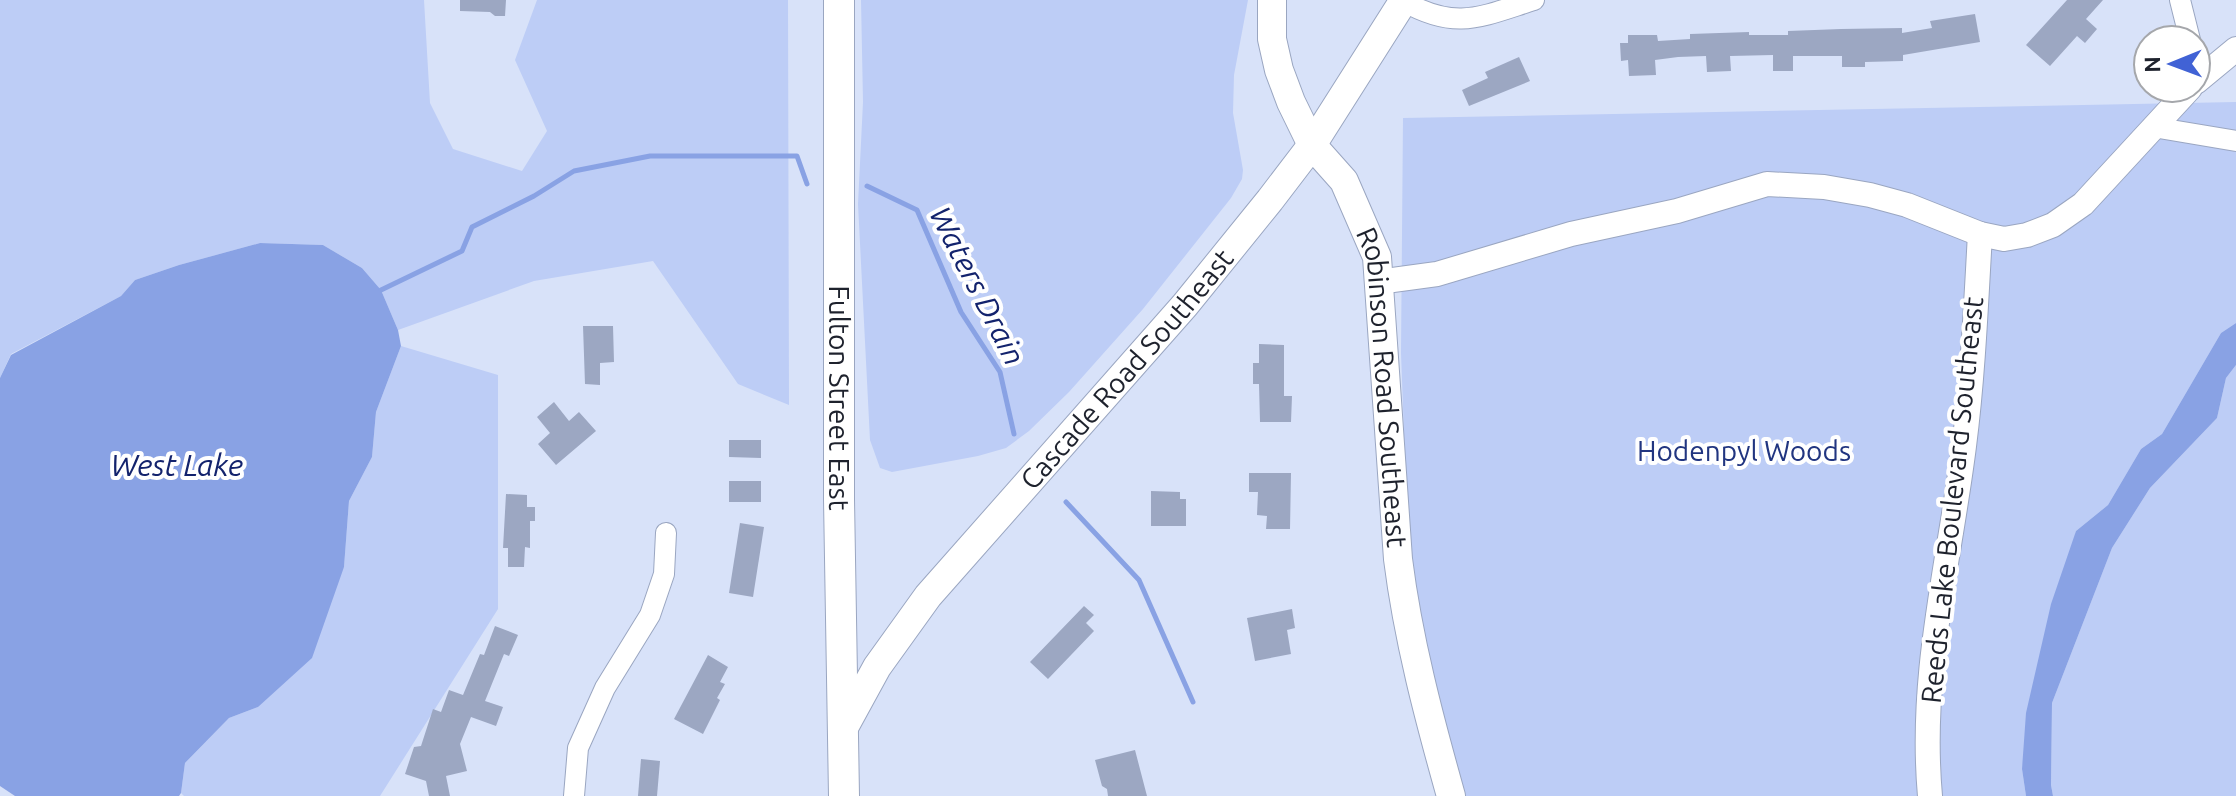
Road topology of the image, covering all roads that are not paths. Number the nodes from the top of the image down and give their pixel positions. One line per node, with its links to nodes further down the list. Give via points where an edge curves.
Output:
1 (839, 0): 16 (main road, Fulton Street East)
2 (1272, 0): 12 (main road, Robinson Road Southeast, via 1279,70)
3 (1404, 0): 4 (street, via 1454,21); 12 (main road, Cascade Road Southeast)
4 (1534, 0)
5 (2180, 0): 6 (street)
6 (2186, 24)
7 (2236, 49): 8 (street)
8 (2212, 66)
9 (2173, 104): 10 (street)
10 (2153, 127): 11 (street); 13 (street, via 2083,204 2053,225 2004,239)
11 (2236, 141)
12 (1312, 145): 14 (main road, Robinson Road Southeast, via 1344,181 1377,257); 16 (main road, Cascade Road Southeast, via 1202,284 928,596 877,667)
13 (1980, 234): 14 (street, via 1870,195 1767,184 1437,274); 20 (street, Reeds Lake Boulevard Southeast, via 1965,445 1930,666)
14 (1378, 282): 19 (main road, Robinson Road Southeast, via 1403,596)
15 (666, 533): 17 (street, via 664,574 650,615 605,688 578,748)
16 (842, 731): 18 (main road, Fulton Street East)
17 (574, 796)
18 (844, 796)
19 (1451, 796)
20 (1930, 796)

